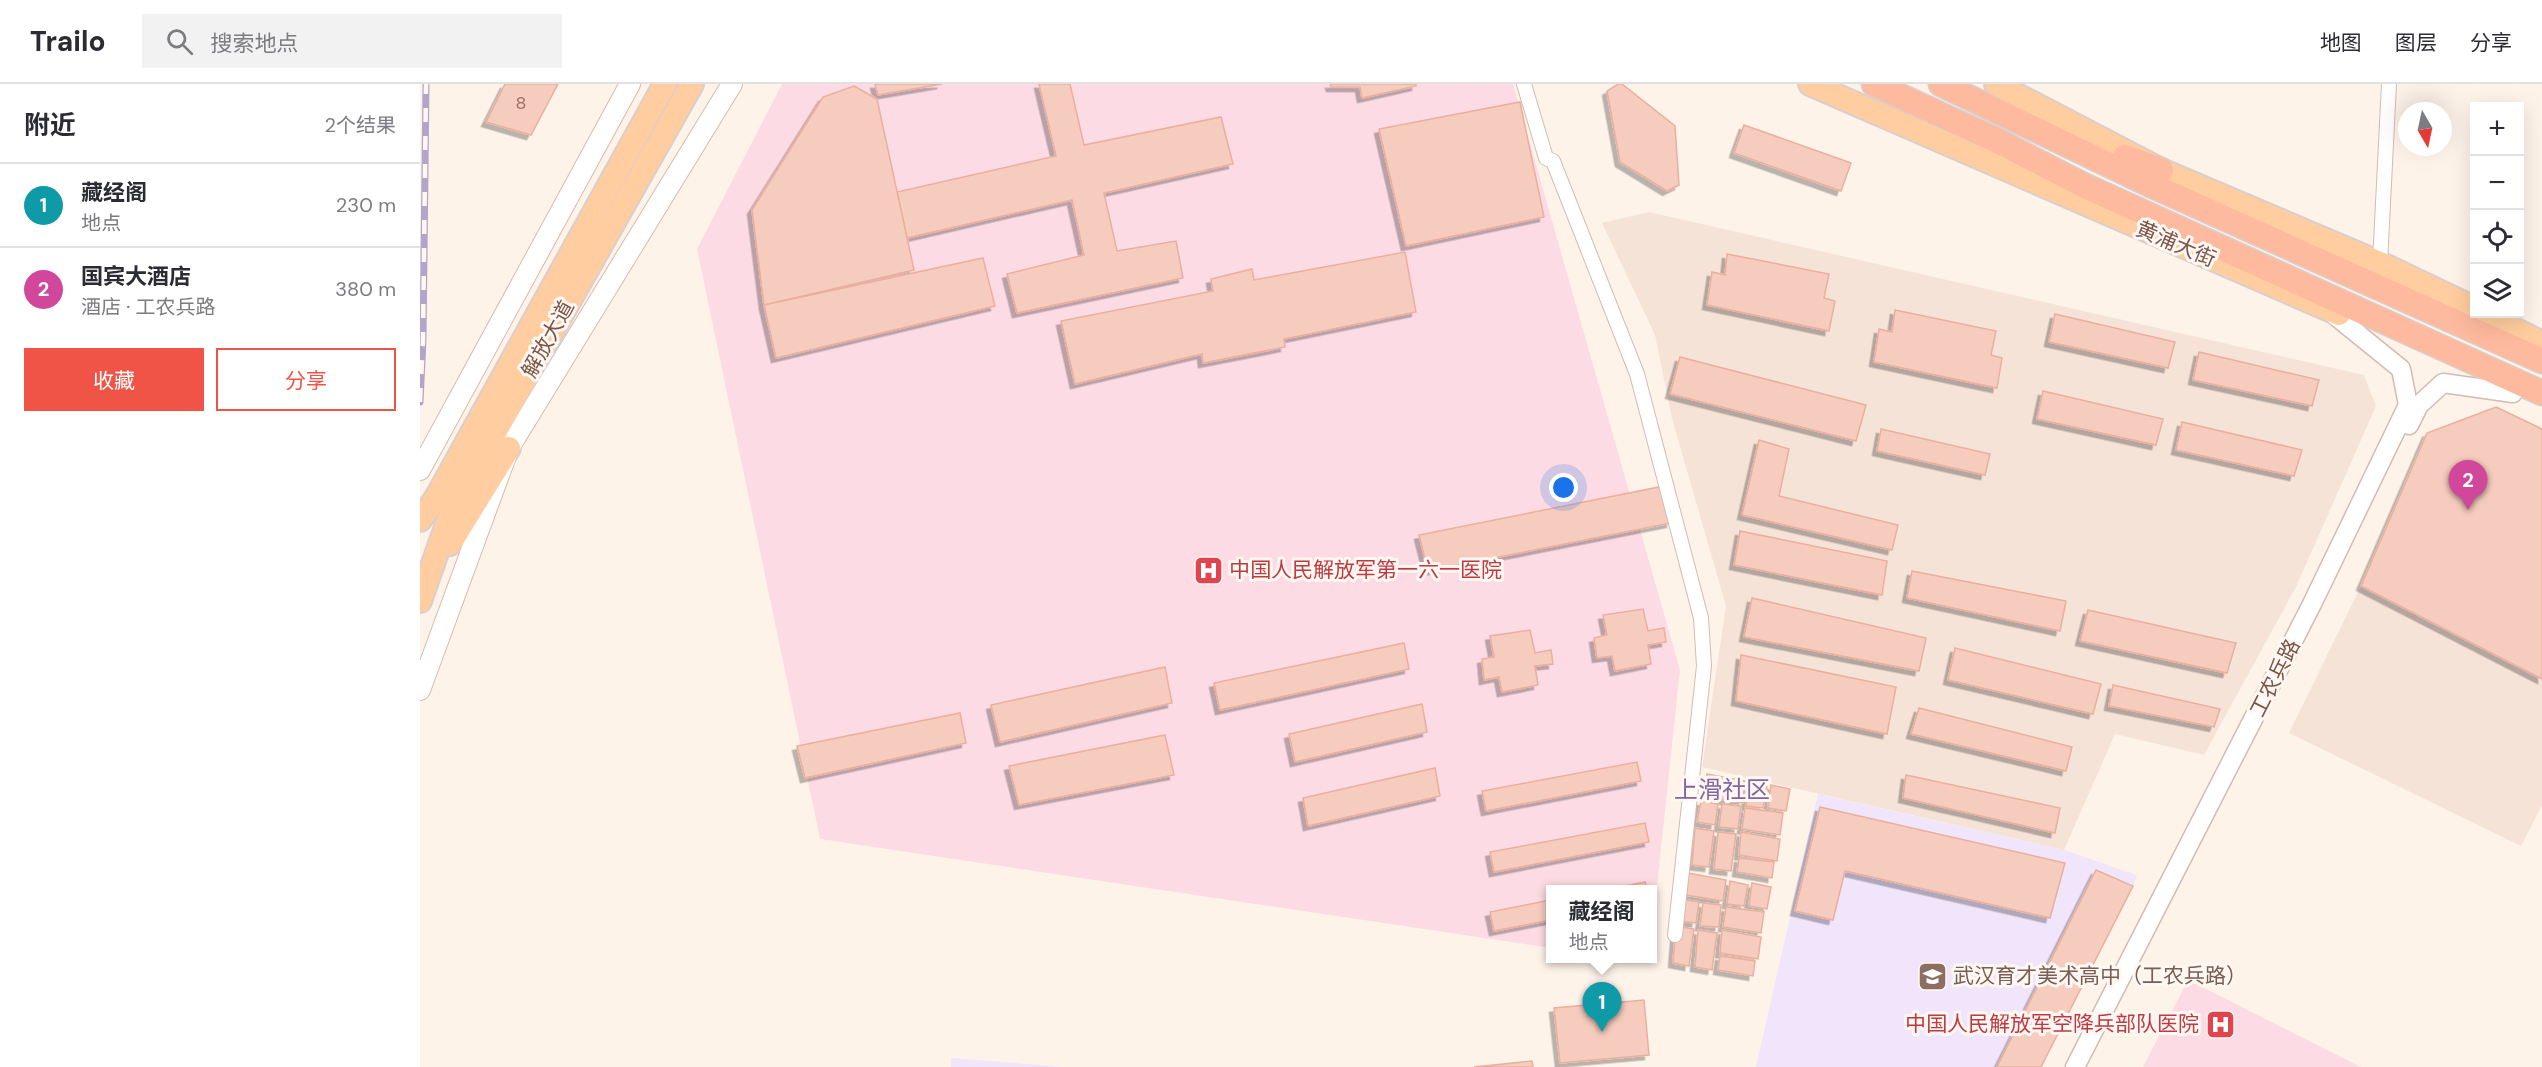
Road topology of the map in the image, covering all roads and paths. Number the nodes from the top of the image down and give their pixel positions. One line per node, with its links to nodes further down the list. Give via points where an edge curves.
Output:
1 (630, 84): 25 (main road)
2 (665, 84): 26 (main road)
3 (692, 84): 26 (main road, 解放大道)
4 (732, 84): 24 (main road, 解放大道)
5 (1524, 84): 30 (street, via 1546,158 1553,161 1637,374 1701,618 1704,666)
6 (1810, 84): 14 (main road, 黄浦大街)
7 (1874, 84): 13 (highway)
8 (1941, 84): 11 (highway)
9 (1996, 84): 12 (main road)
10 (2389, 84): 15 (street)
11 (2010, 116): 12 (highway); 20 (highway, via 2153,186)
12 (2161, 170): 15 (main road)
13 (2083, 184): 14 (highway); 22 (highway)
14 (2126, 222): 17 (main road, 黄浦大街)
15 (2380, 263): 16 (main road)
16 (2470, 306)
17 (2325, 308): 21 (main road, 黄浦大街); 31 (street, 工农兵路, via 2401,369 2409,405 2312,604)
18 (2493, 318): 19 (main road)
19 (2542, 343)
20 (2542, 361)
21 (2513, 393): 23 (main road, 黄浦大街); 32 (street, 工农兵路, via 2443,383 2419,405 2315,619)
22 (2542, 393)
23 (2542, 405)
24 (509, 448): 28 (main road); 29 (main road, 解放大道)
25 (420, 470)
26 (444, 503): 27 (main road, 解放大道); 28 (main road, 解放大道)
27 (420, 520)
28 (424, 591)
29 (420, 690)
30 (1675, 935)
31 (2075, 1067)
32 (2086, 1067)

